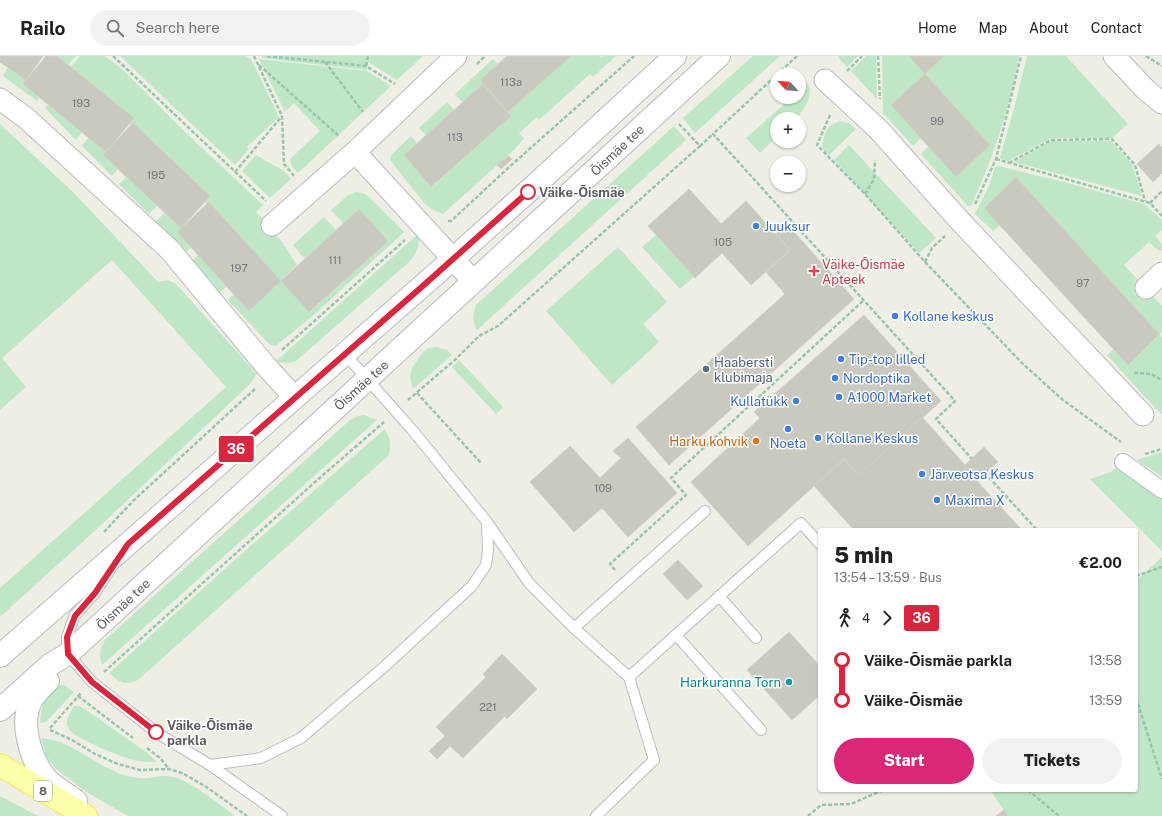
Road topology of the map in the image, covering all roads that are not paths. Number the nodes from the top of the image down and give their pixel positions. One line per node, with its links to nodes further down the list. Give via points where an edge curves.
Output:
1 (456, 56): 8 (street)
2 (675, 56): 10 (main road)
3 (719, 56): 12 (main road, Õismäe tee)
4 (1114, 56): 7 (street)
5 (832, 86): 17 (street, via 878,129 966,227)
6 (0, 100): 16 (street, via 26,118 170,250)
7 (1162, 103)
8 (355, 152): 9 (street); 10 (street)
9 (277, 220)
10 (453, 259): 12 (street); 14 (main road)
11 (1162, 273): 13 (street)
12 (474, 282): 15 (main road, Õismäe tee)
13 (1146, 288)
14 (345, 354): 15 (lane); 16 (main road)
15 (367, 379): 21 (lane); 28 (main road, Õismäe tee)
16 (295, 398): 23 (main road)
17 (1143, 415)
18 (1123, 462): 19 (street)
19 (1162, 490)
20 (705, 511): 25 (lane)
21 (487, 522): 25 (lane, via 529,583); 34 (lane, via 486,565 472,586 385,666 301,738 261,758)
22 (818, 542): 24 (lane, via 801,522)
23 (128, 544): 28 (lane, via 95,593 75,616 67,637); 29 (main road)
24 (719, 596): 26 (lane); 27 (lane)
25 (574, 628): 30 (lane)
26 (676, 635): 30 (lane); 32 (lane)
27 (756, 638)
28 (68, 654): 31 (main road, Õismäe tee, via 51,664); 34 (lane, via 92,682 157,732); 36 (main road, via 59,671 31,700 27,730 31,754 45,778)
29 (0, 656)
30 (629, 677): 38 (lane, via 654,760)
31 (0, 710)
32 (761, 730)
33 (0, 765): 35 (main road, 8)
34 (210, 765): 37 (lane)
35 (86, 816)
36 (95, 816)
37 (282, 816)
38 (596, 816)

